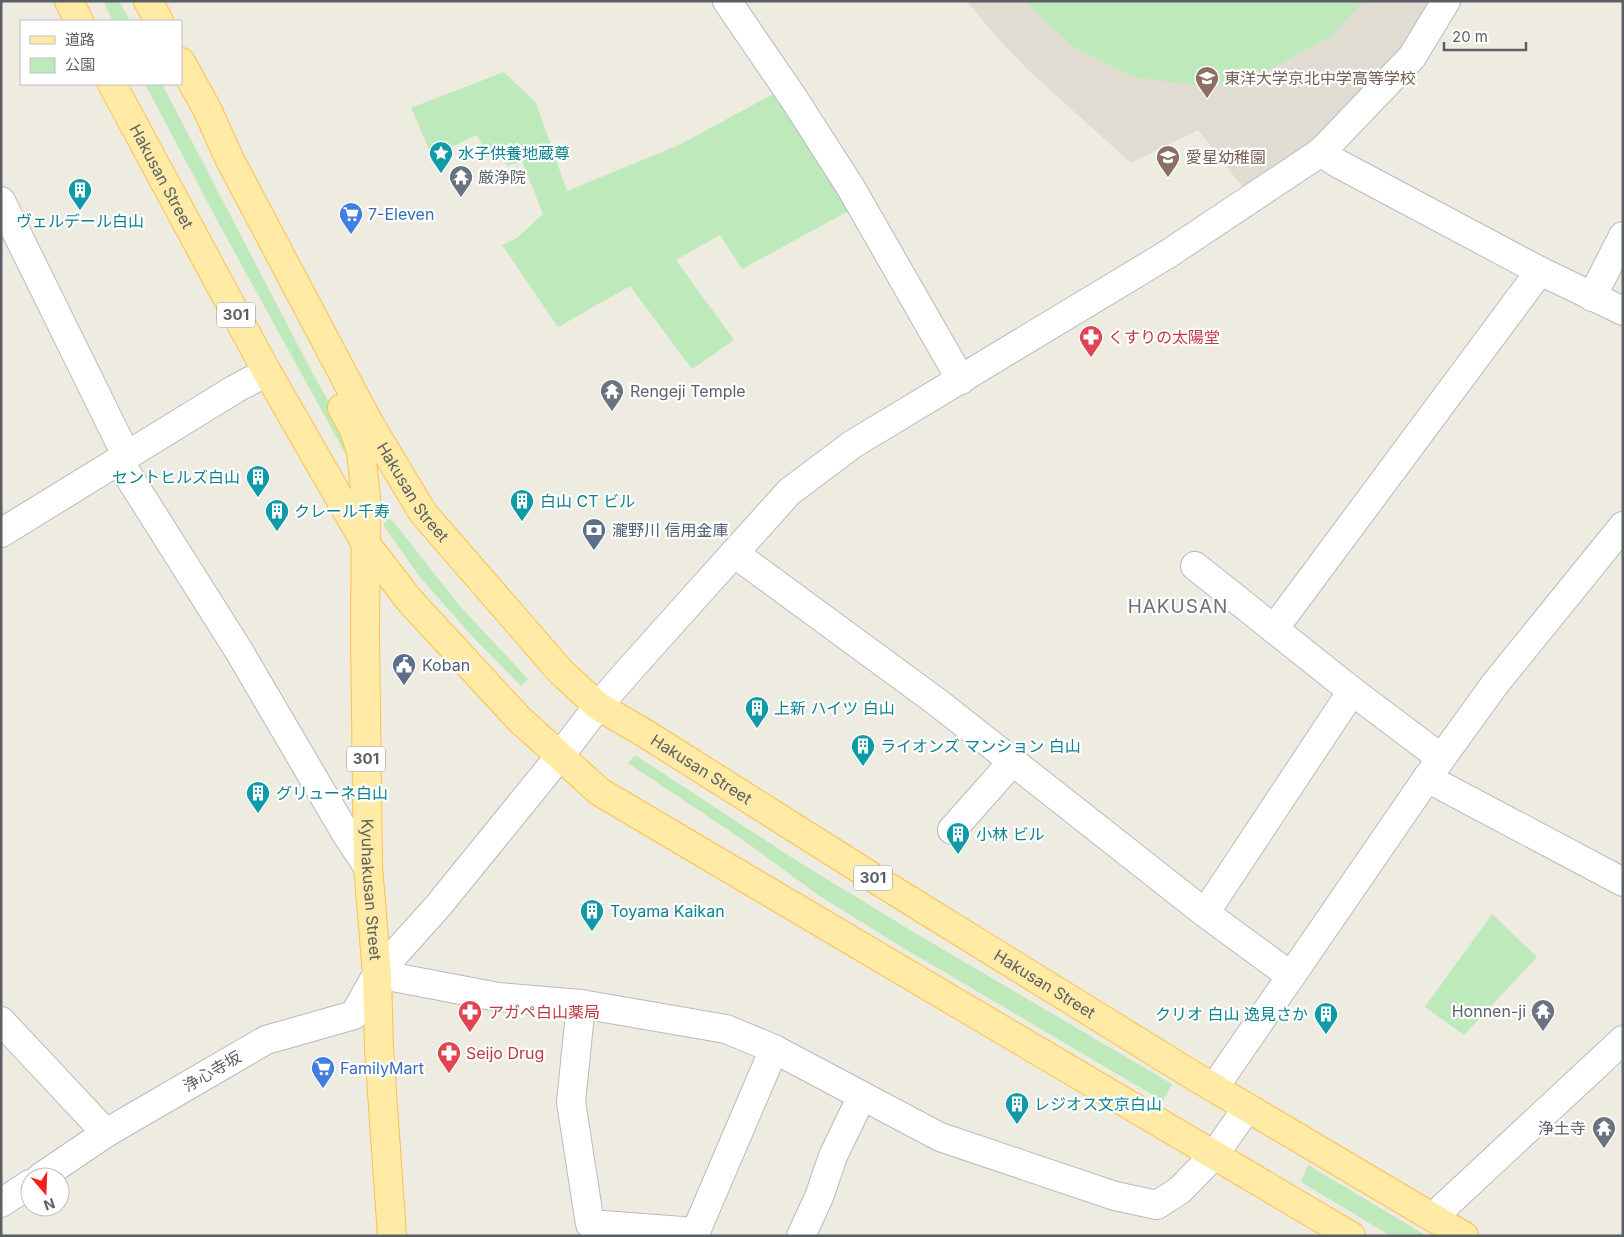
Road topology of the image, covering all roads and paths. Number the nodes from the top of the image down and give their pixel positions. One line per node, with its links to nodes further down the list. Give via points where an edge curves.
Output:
1 (69, 1): 5 (main road)
2 (148, 1): 6 (main road)
3 (726, 1): 17 (street, via 851,188)
4 (1446, 1): 9 (street, 浄心寺坂, via 1412,57)
5 (78, 20)
6 (158, 20)
7 (182, 64): 10 (main road, Hakusan Street / 301)
8 (113, 85): 16 (main road, Hakusan Street / 301)
9 (1321, 152): 13 (street); 17 (street, 浄心寺坂, via 1183,245)
10 (230, 160): 21 (main road, 301, via 255,245 354,430 363,465); 26 (main road, Hakusan Street / 301, via 369,423 423,513 561,672)
11 (1, 201): 18 (street)
12 (1623, 236): 14 (street)
13 (1540, 271): 14 (street); 24 (street)
14 (1592, 297): 15 (street)
15 (1623, 311)
16 (267, 372): 18 (street); 21 (main road, Hakusan Street / 301)
17 (961, 380): 22 (street, 浄心寺坂, via 853,444 789,492)
18 (123, 459): 20 (street); 31 (street)
19 (1623, 526): 29 (street, via 1495,684)
20 (1, 533)
21 (366, 544): 27 (main road, Hakusan Street / 301, via 410,601 520,720); 31 (main road, Kyuhakusan Street / 301)
22 (734, 553): 26 (street, 浄心寺坂); 28 (street)
23 (1195, 566): 24 (street)
24 (1274, 629): 25 (street)
25 (1352, 691): 29 (street); 33 (street)
26 (598, 706): 27 (street, 浄心寺坂); 40 (main road, Hakusan Street / 301)
27 (559, 757): 34 (street, 浄心寺坂, via 438,906); 44 (main road, Hakusan Street / 301, via 600,792)
28 (1013, 761): 30 (street); 33 (street)
29 (1434, 768): 32 (street); 35 (street)
30 (952, 830)
31 (368, 867): 34 (main road, Kyuhakusan Street / 301)
32 (1623, 882)
33 (1205, 913): 35 (street)
34 (377, 974): 36 (street, via 498,997); 43 (street, 浄心寺坂, via 354,1015 266,1040); 50 (main road, Kyuhakusan Street / 301)
35 (1291, 976): 40 (street)
36 (581, 1004): 39 (street, via 726,1029); 49 (street, via 571,1102 590,1224)
37 (1, 1021): 43 (street)
38 (1623, 1040): 48 (street)
39 (774, 1049): 41 (street); 49 (street)
40 (1214, 1088): 42 (main road, Hakusan Street / 301)
41 (862, 1096): 44 (street, via 940,1137 1115,1196 1157,1205 1180,1190); 51 (street, via 833,1156)
42 (1247, 1108): 44 (street); 48 (main road, Hakusan Street / 301)
43 (106, 1133): 45 (street, 浄心寺坂)
44 (1215, 1154): 52 (main road, Hakusan Street / 301)
45 (56, 1167)
46 (20, 1191): 47 (street)
47 (1, 1203)
48 (1433, 1217): 53 (main road, Hakusan Street / 301)
49 (694, 1234)
50 (392, 1236)
51 (801, 1236)
52 (1351, 1236)
53 (1464, 1236)

